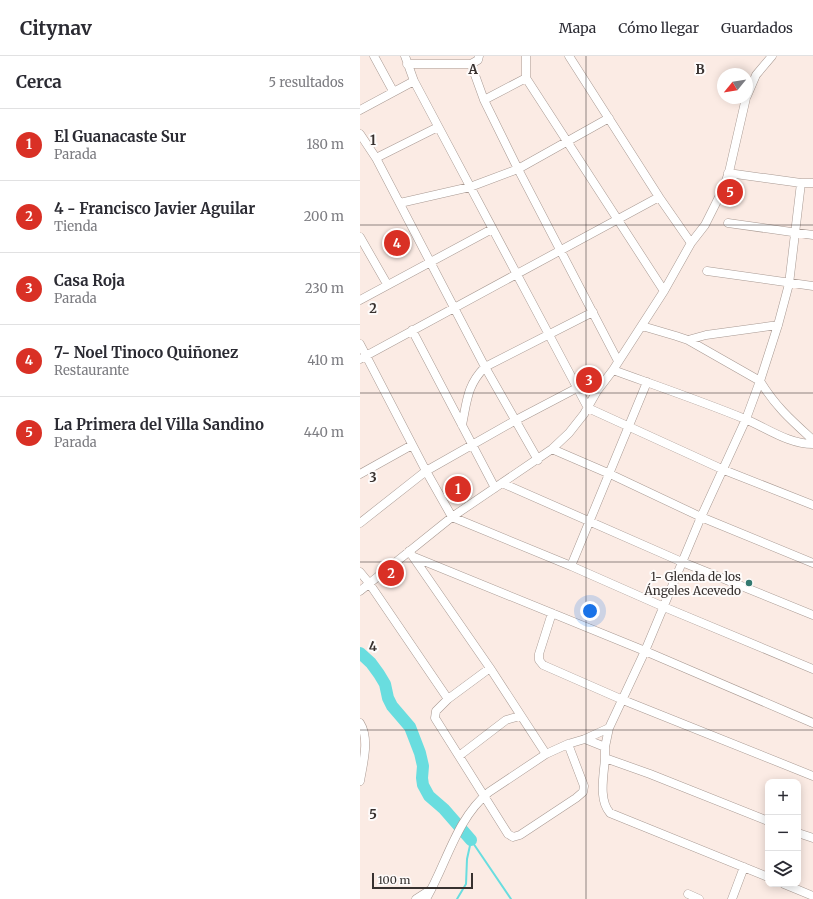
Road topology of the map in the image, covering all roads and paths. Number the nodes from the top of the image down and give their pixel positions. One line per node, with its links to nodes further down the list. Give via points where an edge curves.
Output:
1 (374, 56): 12 (street)
2 (405, 56): 7 (street)
3 (479, 56): 8 (street, via 478,60)
4 (526, 56): 9 (street)
5 (569, 56): 16 (street)
6 (772, 56): 11 (street)
7 (408, 64): 8 (street); 10 (street)
8 (471, 64): 13 (street)
9 (526, 78): 13 (street); 19 (street)
10 (414, 81): 12 (street); 17 (street)
11 (753, 82)
12 (393, 91): 15 (street)
13 (484, 100): 21 (street)
14 (745, 104): 22 (street)
15 (360, 110)
16 (609, 118): 19 (street); 26 (street)
17 (438, 127): 20 (street); 25 (street)
18 (360, 134): 20 (street)
19 (568, 142): 21 (street); 28 (street)
20 (376, 158): 27 (street)
21 (518, 169): 25 (street); 35 (street)
22 (728, 173): 23 (street); 34 (street, via 705,225)
23 (801, 183): 24 (street); 31 (street)
24 (813, 183)
25 (470, 187): 27 (street); 30 (street)
26 (659, 197): 28 (street); 34 (street)
27 (400, 203): 36 (street)
28 (617, 220): 35 (street); 42 (street)
29 (728, 223): 31 (street)
30 (492, 229): 36 (street); 38 (street)
31 (795, 233): 32 (street); 40 (street)
32 (813, 235)
33 (360, 237): 39 (street)
34 (691, 243): 42 (street)
35 (560, 250): 38 (street); 45 (street)
36 (430, 262): 39 (street); 44 (street)
37 (707, 271): 40 (street)
38 (517, 274): 44 (street); 49 (street)
39 (387, 284): 43 (street)
40 (789, 284): 41 (street); 47 (street)
41 (813, 286)
42 (664, 291): 46 (street)
43 (360, 300)
44 (455, 307): 48 (street); 54 (street)
45 (593, 312): 49 (street); 53 (street)
46 (642, 326): 50 (street); 53 (street)
47 (778, 326): 50 (street, via 706,335); 56 (street)
48 (412, 330): 52 (street); 62 (street)
49 (549, 334): 54 (street); 58 (street)
50 (688, 340): 56 (street)
51 (360, 344): 52 (street)
52 (363, 357): 66 (street)
53 (618, 361): 55 (street)
54 (485, 367): 61 (street); 62 (street, via 476,376 470,388)
55 (613, 370): 57 (street); 59 (street)
56 (760, 381): 60 (street); 64 (street, via 780,410)
57 (647, 382): 60 (street); 63 (street)
58 (577, 388): 59 (street); 61 (street)
59 (588, 408): 63 (street); 68 (street, via 569,433)
60 (746, 419): 65 (street, via 782,437); 70 (street)
61 (516, 420): 67 (street); 69 (street)
62 (462, 425): 67 (street)
63 (629, 427): 70 (street); 73 (street)
64 (813, 440)
65 (813, 444)
66 (412, 445): 71 (street); 72 (street)
67 (472, 446): 71 (street); 75 (street)
68 (552, 449): 69 (street); 73 (street)
69 (538, 460): 74 (street)
70 (724, 470): 76 (street); 78 (street)
71 (426, 471): 77 (street); 80 (street)
72 (360, 474)
73 (610, 474): 78 (street); 79 (street)
74 (502, 483): 75 (street); 79 (street)
75 (495, 488): 77 (street)
76 (813, 505)
77 (452, 517): 81 (street); 84 (street)
78 (702, 517): 82 (street); 83 (street)
79 (589, 521): 82 (street); 84 (street)
80 (360, 523)
81 (411, 554): 86 (street); 89 (street); 92 (street)
82 (682, 562): 88 (street); 90 (street)
83 (813, 563)
84 (571, 566): 88 (street)
85 (360, 572): 86 (street)
86 (369, 583): 87 (street); 94 (street)
87 (360, 591)
88 (664, 608): 91 (street); 93 (street)
89 (552, 612): 91 (street); 95 (street, via 539,654 543,665)
90 (813, 615)
91 (645, 651): 95 (street); 100 (street)
92 (490, 668): 94 (street); 96 (street)
93 (813, 670)
94 (448, 699): 106 (street, via 436,711 435,718)
95 (623, 700): 101 (street); 108 (street)
96 (513, 704): 97 (street); 98 (street)
97 (520, 716): 98 (street); 105 (street)
98 (506, 720): 106 (street)
99 (360, 722): 109 (street, via 365,740 365,756)
100 (813, 723)
101 (609, 728): 102 (street); 104 (street)
102 (585, 739): 103 (street); 104 (street)
103 (568, 744): 105 (street); 110 (street, via 584,786 583,792 520,835 513,837 508,834)
104 (605, 747): 107 (street)
105 (546, 754): 110 (street)
106 (459, 756): 110 (street)
107 (605, 758): 111 (street); 114 (street, via 604,807 610,813)
108 (813, 776)
109 (360, 781)
110 (484, 796): 117 (street, via 470,811 457,833)
111 (765, 820)
112 (801, 834): 113 (street)
113 (813, 838)
114 (744, 867): 115 (street); 123 (street)
115 (765, 876)
116 (790, 887): 119 (street)
117 (432, 888): 120 (street); 121 (street)
118 (688, 894): 122 (street)
119 (808, 896)
120 (416, 899)
121 (426, 899)
122 (699, 899)
123 (732, 899)

